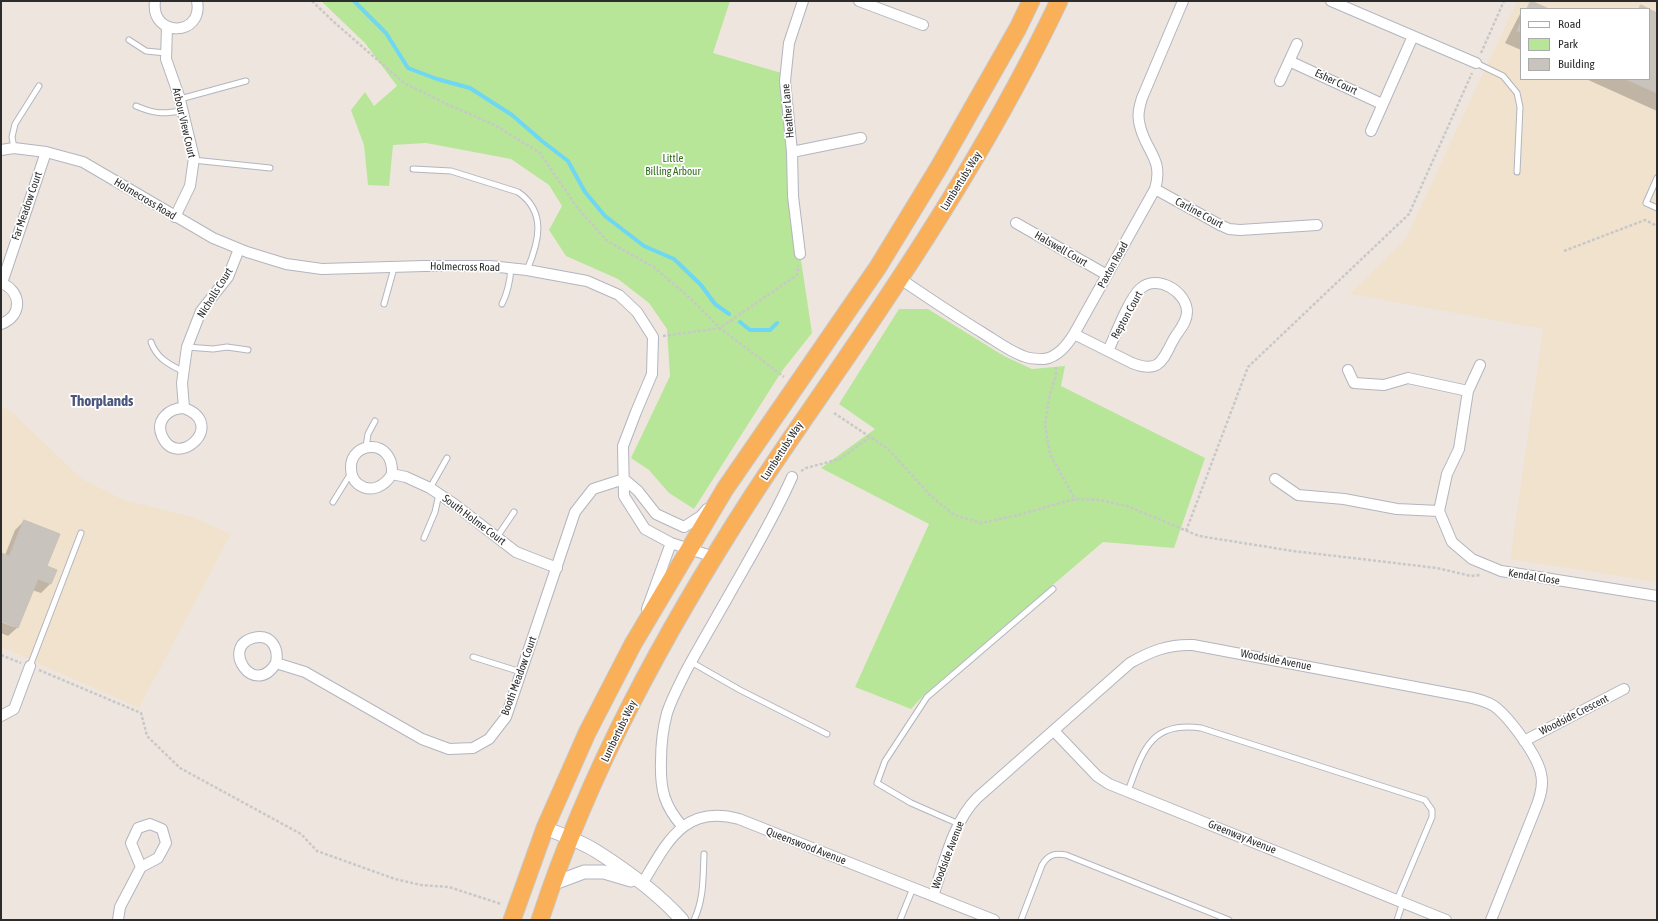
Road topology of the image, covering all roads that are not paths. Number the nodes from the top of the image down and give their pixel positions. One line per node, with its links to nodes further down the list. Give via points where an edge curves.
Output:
1 (156, 1): 10 (street, via 156,16)
2 (197, 1): 10 (street, via 196,15 188,26 181,29)
3 (803, 1): 29 (street, Heather Lane, via 789,43 785,81)
4 (859, 1): 9 (street)
5 (1031, 1): 70 (highway, via 939,168 878,267)
6 (1059, 1): 46 (highway, Lumbertubs Way, via 1040,41 968,170)
7 (1183, 1): 35 (street, Paxton Road, via 1139,109 1140,127 1156,162 1158,179)
8 (1331, 1): 11 (street)
9 (923, 25)
10 (166, 27): 14 (street, Arbour View Court)
11 (1413, 36): 16 (street); 21 (street)
12 (129, 40): 14 (lane, via 146,51)
13 (1297, 44): 15 (street)
14 (166, 53): 20 (street, Arbour View Court)
15 (1290, 61): 18 (street); 21 (street, Esher Court)
16 (1476, 64): 33 (lane, via 1503,76 1516,94 1520,108)
17 (246, 81): 20 (lane)
18 (1280, 82)
19 (39, 86): 26 (lane, via 15,124 12,137)
20 (180, 99): 23 (street, Arbour View Court)
21 (1382, 104): 24 (street)
22 (136, 106): 23 (lane, via 162,114)
23 (182, 111): 30 (street, Arbour View Court)
24 (1371, 131)
25 (860, 138): 29 (street, Heather Lane)
26 (14, 148): 27 (street, Holmecross Road); 28 (street, Holmecross Road)
27 (1, 150)
28 (46, 152): 37 (street, Holmecross Road, via 83,162); 47 (street, Far Meadow Court)
29 (792, 152): 41 (street, Heather Lane, via 793,196)
30 (193, 160): 31 (lane); 37 (street, Arbour View Court, via 190,186)
31 (270, 168)
32 (413, 169): 44 (lane, via 451,171 518,192 526,198 535,208 539,220 534,251)
33 (1517, 172)
34 (1657, 178): 36 (lane, via 1646,204)
35 (1155, 189): 39 (street, Carline Court, via 1229,228 1240,230); 45 (street, Paxton Road)
36 (1657, 208)
37 (175, 217): 40 (street, Holmecross Road)
38 (1016, 223): 45 (street, Halswell Court)
39 (1317, 225)
40 (239, 249): 42 (street, Holmecross Road, via 286,264 322,269); 53 (street, Nicholls Court, via 228,277 201,311)
41 (800, 254)
42 (394, 268): 43 (street, Holmecross Road); 48 (lane)
43 (511, 268): 44 (street, Holmecross Road); 49 (lane, via 510,286)
44 (527, 270): 67 (street, Holmecross Road, via 587,281 619,295 637,312 653,337 652,374 623,446)
45 (1106, 275): 51 (street, Paxton Road)
46 (899, 278): 51 (street, Paxton Road, via 1023,357 1044,359 1056,354 1068,344); 80 (highway, Lumbertubs Way)
47 (1, 283): 50 (street, Far Meadow Court, via 14,291 17,298 12,317)
48 (384, 304)
49 (502, 304)
50 (1, 324)
51 (1074, 334): 55 (street, Repton Court)
52 (151, 342): 58 (lane, via 159,356)
53 (187, 347): 54 (lane); 58 (street, Nicholls Court)
54 (248, 350)
55 (1108, 351): 55 (street, Repton Court, via 1139,366 1154,367 1160,364 1185,322 1187,310 1182,297 1178,292 1160,283 1147,284 1141,288 1132,300)
56 (1480, 365): 59 (street)
57 (1348, 370): 59 (street, via 1354,383 1384,385 1408,378)
58 (184, 372): 60 (street, Nicholls Court)
59 (1468, 391): 73 (street, via 1459,449 1447,474)
60 (184, 408): 60 (street, via 196,415 200,421 201,432 194,444 188,448 175,448 164,440 161,422 170,411)
61 (375, 421): 62 (lane, via 368,434)
62 (366, 447): 64 (street, via 354,455 350,466); 65 (street, via 374,447 385,452 390,458)
63 (446, 458): 69 (lane)
64 (351, 473): 65 (street, via 359,485 366,488 383,486); 72 (lane)
65 (392, 474): 69 (street, South Holme Court, via 406,477)
66 (792, 477): 86 (street, Lumbertubs Way, via 775,514)
67 (624, 479): 70 (street, via 638,491 656,514 684,527 701,516); 78 (street, via 624,496 645,529); 81 (street, Booth Meadow Court, via 593,489 575,512)
68 (1275, 479): 73 (street, via 1298,495 1344,499 1396,509)
69 (430, 488): 71 (street, South Holme Court)
70 (725, 488): 79 (highway)
71 (439, 494): 76 (street, South Holme Court); 77 (lane)
72 (333, 502)
73 (1439, 511): 83 (street, Kendal Close, via 1452,542 1472,559 1500,572)
74 (514, 512): 76 (lane)
75 (81, 533): 88 (lane)
76 (497, 537): 81 (street, South Holme Court, via 516,552)
77 (424, 538)
78 (671, 544): 79 (street); 84 (street)
79 (688, 550): 80 (street); 84 (highway)
80 (714, 557): 99 (highway, Lumbertubs Way, via 615,735)
81 (557, 568): 89 (street, Booth Meadow Court)
82 (1053, 589): 96 (lane, via 927,697 885,761 877,783 911,803)
83 (1657, 596)
84 (633, 644): 98 (highway, via 587,733)
85 (473, 657): 89 (lane)
86 (691, 662): 93 (lane); 97 (street, Lumbertubs Way, via 667,712 661,751 663,796 674,817)
87 (276, 664): 89 (street, Booth Meadow Court, via 305,672 422,739 449,749 473,748 489,739 506,717)
88 (30, 666): 91 (street, via 14,709)
89 (521, 672)
90 (1624, 689): 94 (street, Woodside Crescent)
91 (1, 716)
92 (1054, 731): 94 (street, Woodside Avenue, via 1130,663 1150,651 1187,644 1478,699 1499,710); 95 (street, Greenway Avenue, via 1097,776); 96 (street, Woodside Avenue, via 977,798)
93 (827, 734)
94 (1524, 741): 118 (street, Woodside Avenue, via 1539,765 1542,775 1540,796)
95 (1128, 791): 106 (street, Greenway Avenue); 106 (lane, via 1141,756 1152,740 1169,730 1190,726 1425,800 1432,810 1432,817)
96 (959, 824): 105 (street, Woodside Avenue)
97 (683, 827): 103 (street, Queenswood Avenue, via 669,841); 104 (street, Queenswood Avenue, via 707,816 728,816)
98 (546, 828): 99 (street); 108 (highway)
99 (570, 838): 102 (highway, Lumbertubs Way); 103 (street, via 595,850)
100 (704, 854): 111 (lane, via 702,897)
101 (141, 866): 107 (street, via 120,908)
102 (552, 884): 103 (street, via 584,872 604,872); 109 (highway, Lumbertubs Way)
103 (642, 884): 110 (street)
104 (913, 888): 105 (street, Queenswood Avenue); 112 (lane)
105 (933, 896): 113 (street, Queenswood Avenue)
106 (1400, 901): 116 (lane); 117 (street, Greenway Avenue)
107 (118, 920)
108 (512, 920)
109 (540, 920)
110 (682, 920)
111 (694, 920)
112 (900, 920)
113 (994, 920)
114 (1021, 920): 115 (lane, via 1042,865 1046,858 1057,853)
115 (1229, 920)
116 (1397, 920)
117 (1446, 920)
118 (1491, 920)

